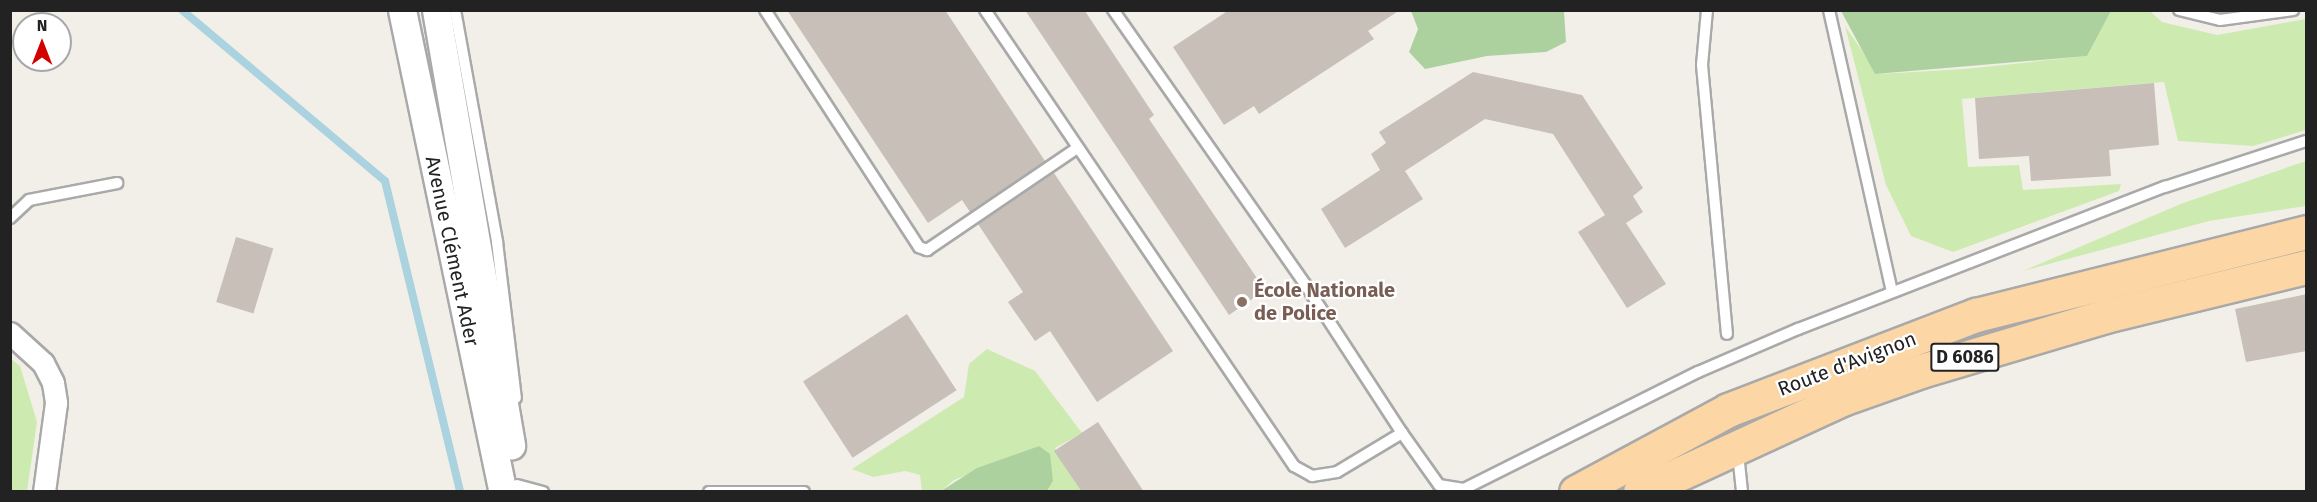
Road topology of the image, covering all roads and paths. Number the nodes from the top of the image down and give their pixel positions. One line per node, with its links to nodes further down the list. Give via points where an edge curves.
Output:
1 (402, 10): 23 (street, Avenue Clément Ader)
2 (436, 10): 21 (street, Avenue Clément Ader)
3 (455, 10): 21 (lane, via 497,242 516,402)
4 (765, 10): 12 (lane, via 919,247 927,250)
5 (985, 10): 12 (lane)
6 (1113, 10): 20 (lane, via 1258,214)
7 (1707, 10): 19 (lane, via 1702,65)
8 (1828, 10): 17 (lane)
9 (2179, 10): 10 (lane, via 2220,20)
10 (2293, 10)
11 (2307, 141): 17 (lane, via 2165,187)
12 (1077, 148): 20 (lane, via 1294,466 1312,476 1337,472)
13 (117, 183): 14 (lane, via 29,200)
14 (10, 218)
15 (2307, 232): 28 (main road, Route d'Avignon / D 6086, via 1976,315 1728,410)
16 (2307, 267): 29 (main road, Route d'Avignon / D 6086, via 2106,316 1921,371 1842,399)
17 (1892, 291): 20 (lane, via 1698,372 1464,489 1439,485)
18 (10, 333): 24 (street, via 28,345 53,383 56,403)
19 (1727, 334)
20 (1402, 433)
21 (509, 434): 23 (street, Avenue Clément Ader)
22 (1739, 463): 30 (lane)
23 (513, 489): 25 (lane)
24 (44, 492)
25 (543, 492)
26 (709, 492): 27 (lane)
27 (804, 492)
28 (1576, 492)
29 (1640, 492)
30 (1742, 492)

